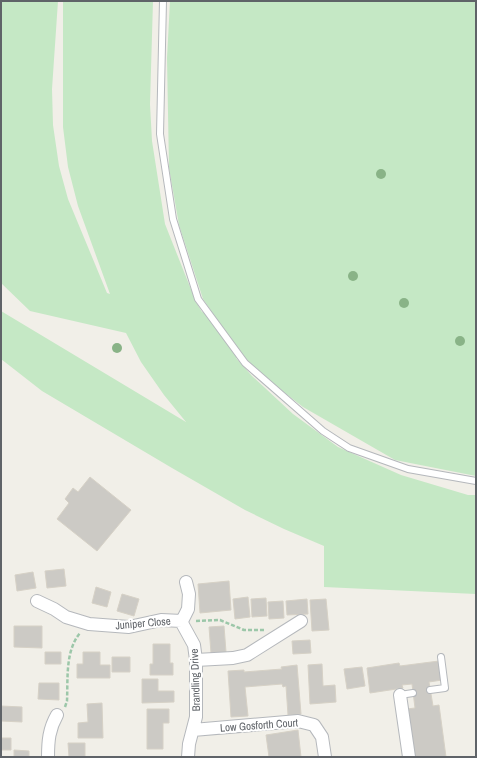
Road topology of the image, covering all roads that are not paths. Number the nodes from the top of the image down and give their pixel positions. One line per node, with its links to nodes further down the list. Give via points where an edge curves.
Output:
1 (163, 1): 2 (lane, via 160,134 173,220 198,299 245,363 323,431 349,448 408,469)
2 (476, 481)
3 (186, 582): 5 (street, via 189,594 188,610)
4 (37, 601): 5 (street, Juniper Close, via 54,608 66,617 89,624 128,626 161,620)
5 (182, 621): 8 (street, Brandling Drive, via 194,645)
6 (301, 621): 8 (street, via 247,655)
7 (441, 657): 9 (lane, via 445,688)
8 (196, 660): 13 (street, Brandling Drive, via 196,717)
9 (430, 690)
10 (413, 693): 11 (lane)
11 (400, 695): 17 (street)
12 (57, 715): 14 (street, via 48,738)
13 (193, 730): 15 (street, Brandling Drive); 16 (street, Low Gosforth Court, via 298,721 314,724 322,737)
14 (48, 757)
15 (188, 757)
16 (325, 757)
17 (408, 757)

